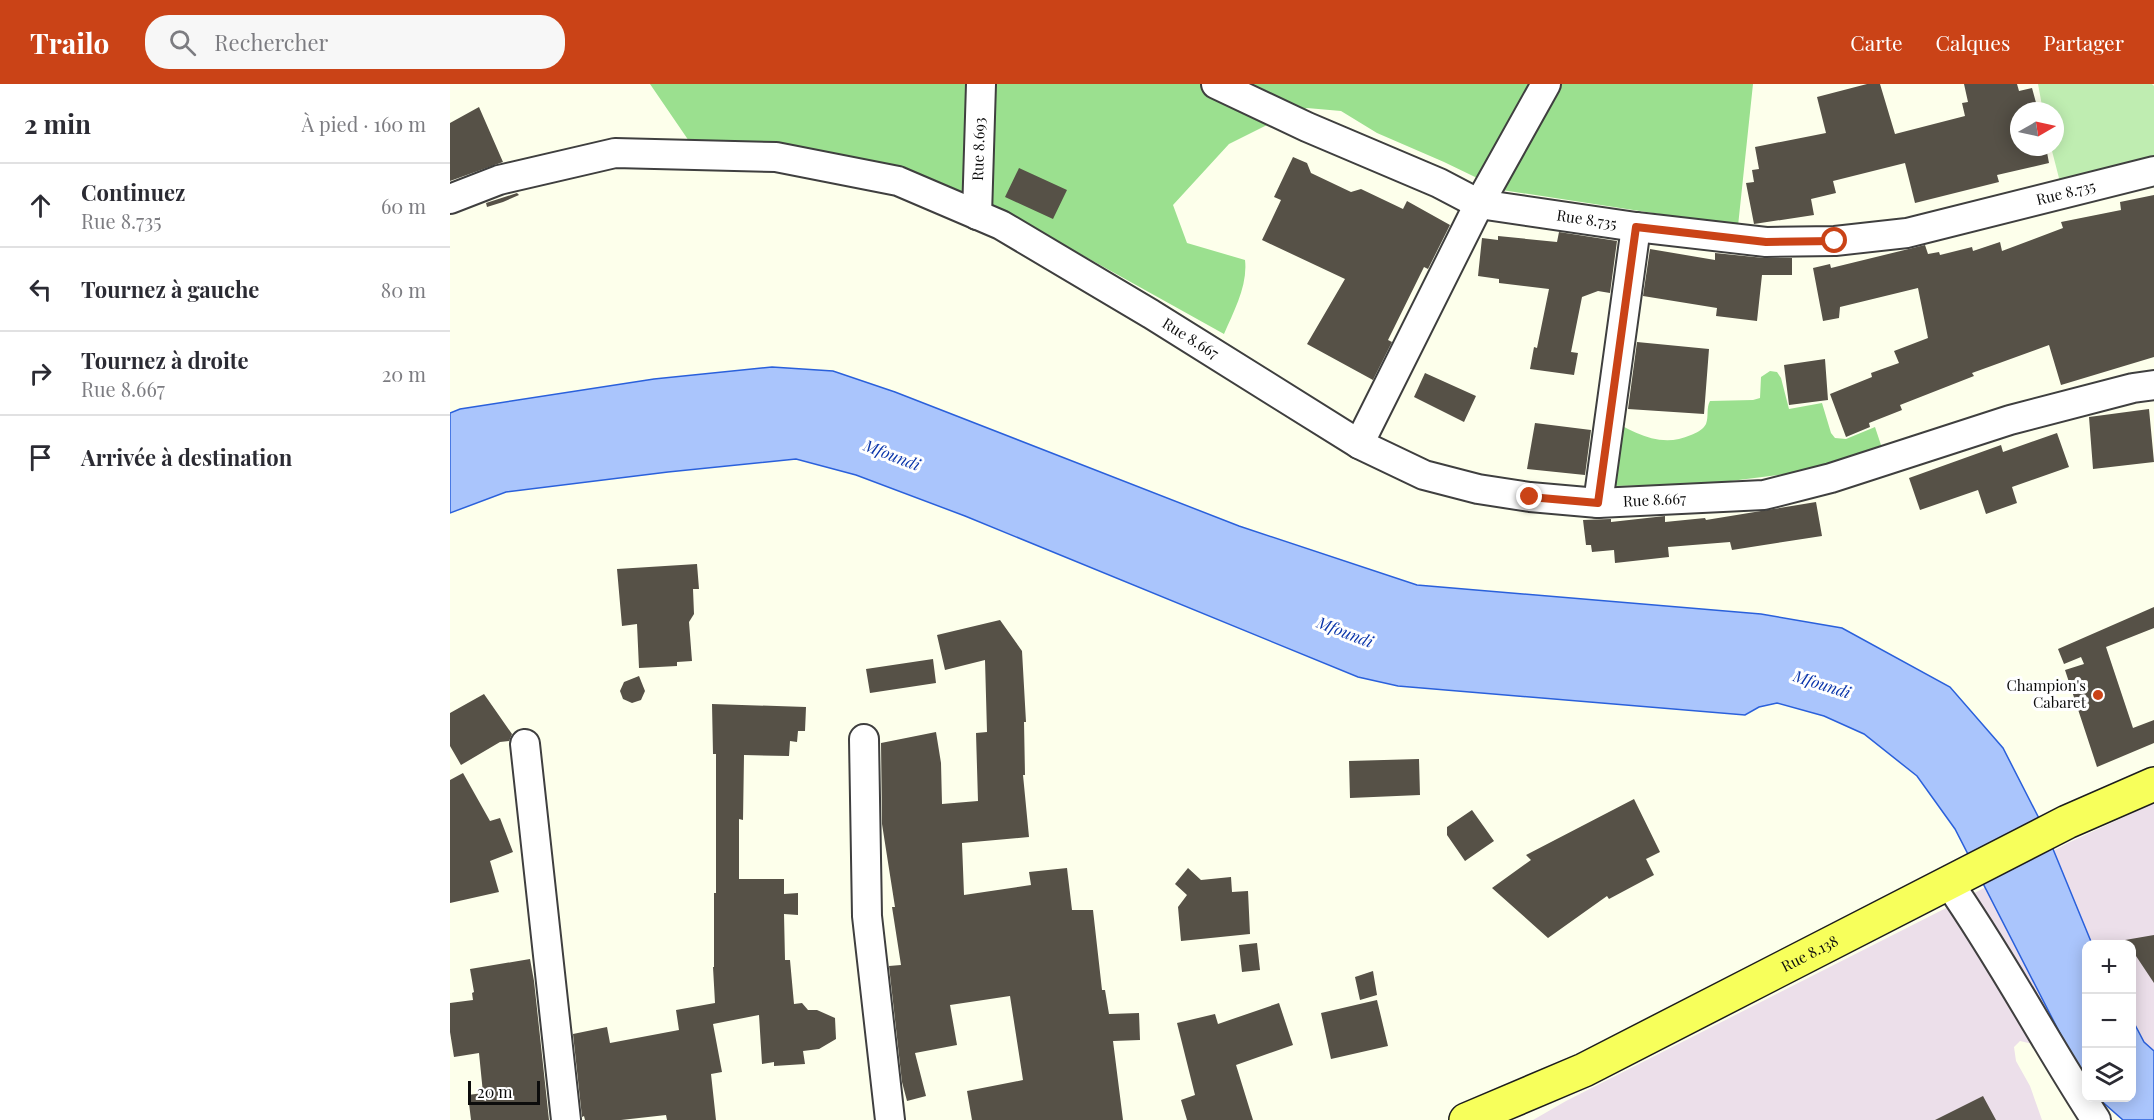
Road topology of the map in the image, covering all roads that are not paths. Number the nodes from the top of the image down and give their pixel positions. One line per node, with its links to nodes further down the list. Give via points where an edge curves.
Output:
1 (981, 84): 7 (street, Rue 8.693)
2 (1216, 84): 6 (street, Rue 8.735)
3 (1546, 84): 6 (street)
4 (2154, 171): 8 (street, Rue 8.735, via 1907,233 1845,240 1766,242)
5 (450, 199): 7 (street, Rue 8.667, via 499,180 615,153 776,157 898,181)
6 (1479, 204): 8 (street, Rue 8.735); 10 (street)
7 (977, 215): 10 (street, Rue 8.667, via 1001,225 1151,314)
8 (1636, 227): 11 (street)
9 (2154, 385): 11 (street, Rue 8.667, via 2010,420 1764,495)
10 (1359, 444): 11 (street, Rue 8.667, via 1424,475 1478,489)
11 (1598, 503)
12 (864, 739): 17 (street, via 867,916)
13 (525, 744): 16 (street)
14 (2154, 784): 15 (main road, Rue 8.138)
15 (1955, 878): 18 (main road, Rue 8.138, via 1584,1070); 19 (street, via 1978,924)
16 (566, 1120)
17 (890, 1120)
18 (1466, 1120)
19 (2097, 1120)

